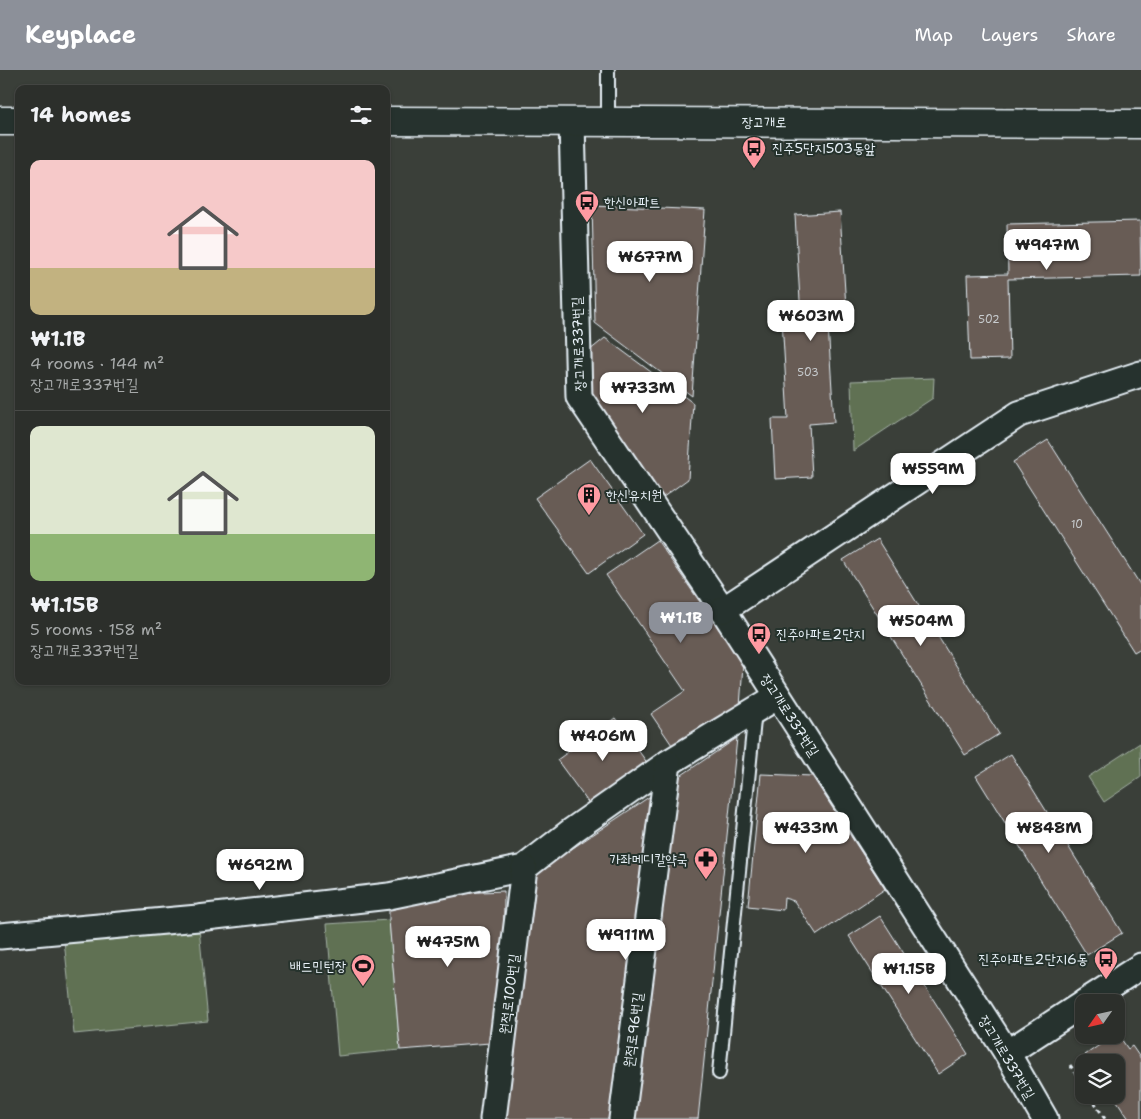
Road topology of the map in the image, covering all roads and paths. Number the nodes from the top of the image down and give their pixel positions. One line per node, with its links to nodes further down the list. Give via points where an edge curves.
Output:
1 (608, 70): 6 (lane)
2 (0, 121): 3 (street)
3 (15, 121)
4 (390, 121): 5 (street, 장고개로)
5 (572, 122): 6 (street, 장고개로); 9 (street, 장고개로337번길, via 579,397)
6 (608, 122): 7 (street, 장고개로)
7 (1141, 124)
8 (1141, 374): 9 (street, via 1019,414)
9 (723, 610): 10 (street, 장고개로337번길)
10 (778, 696): 11 (street); 18 (street, 장고개로337번길)
11 (755, 710): 12 (street); 21 (lane, 장고개로337번길)
12 (668, 763): 13 (street); 24 (street, 원적로96번길)
13 (524, 868): 14 (street, via 389,896); 23 (street, 원적로100번길)
14 (0, 936)
15 (1141, 966): 16 (street)
16 (1098, 994)
17 (1075, 1009): 18 (street)
18 (1007, 1053): 25 (street, 장고개로337번길)
19 (1070, 1065): 20 (path)
20 (1075, 1072)
21 (719, 1073)
22 (1096, 1104): 26 (path)
23 (493, 1119)
24 (622, 1119)
25 (1045, 1119)
26 (1105, 1119)

